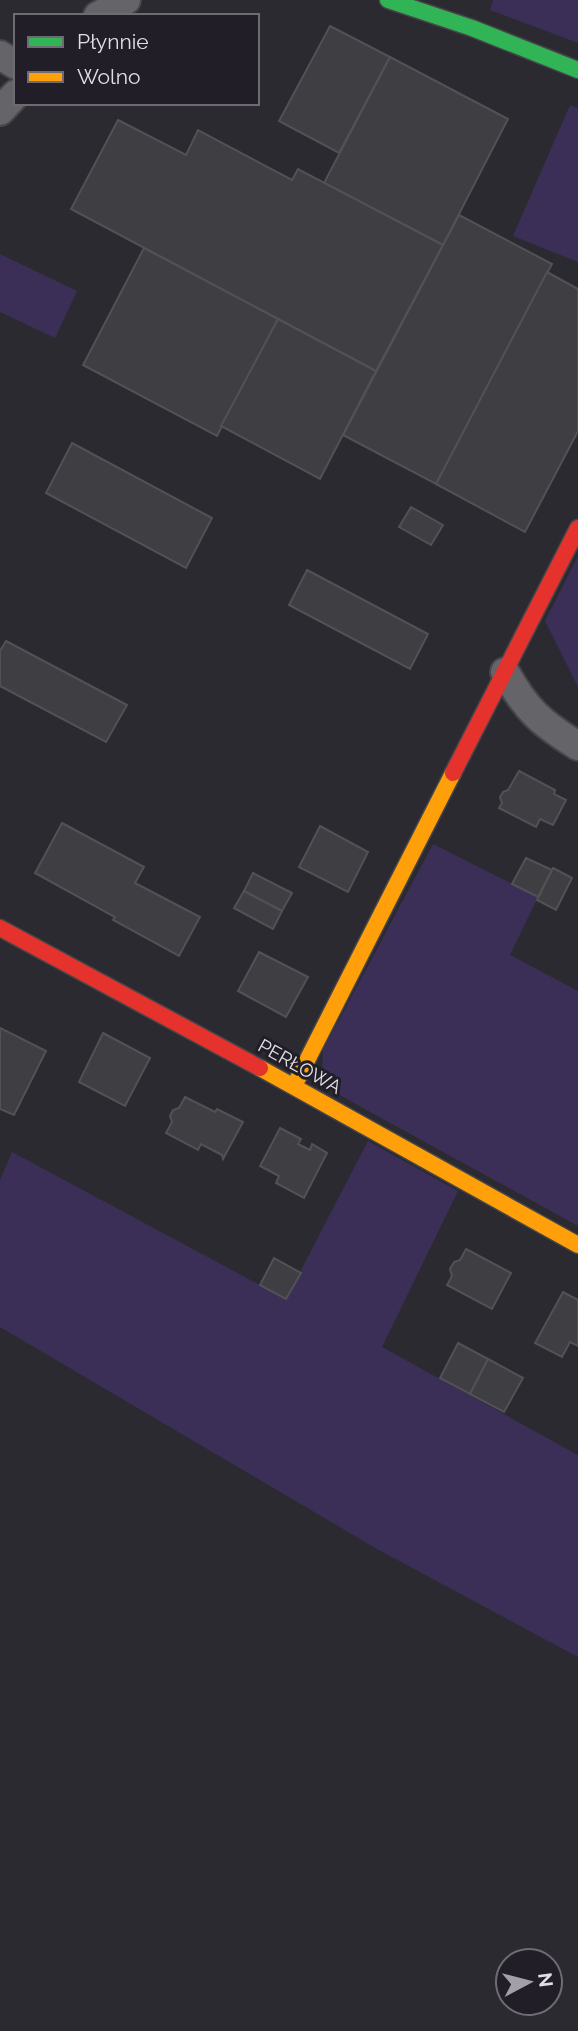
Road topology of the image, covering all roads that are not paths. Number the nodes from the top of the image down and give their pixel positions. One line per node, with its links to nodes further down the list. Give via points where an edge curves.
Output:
1 (126, 0): 3 (street)
2 (388, 0): 4 (street)
3 (102, 14)
4 (578, 70)
5 (14, 96): 6 (street)
6 (0, 111)
7 (578, 528): 8 (street)
8 (505, 672): 9 (street, via 526,707); 11 (street)
9 (578, 746)
10 (0, 928): 11 (street, PERŁOWA)
11 (294, 1086): 12 (street, PERŁOWA)
12 (578, 1245)

